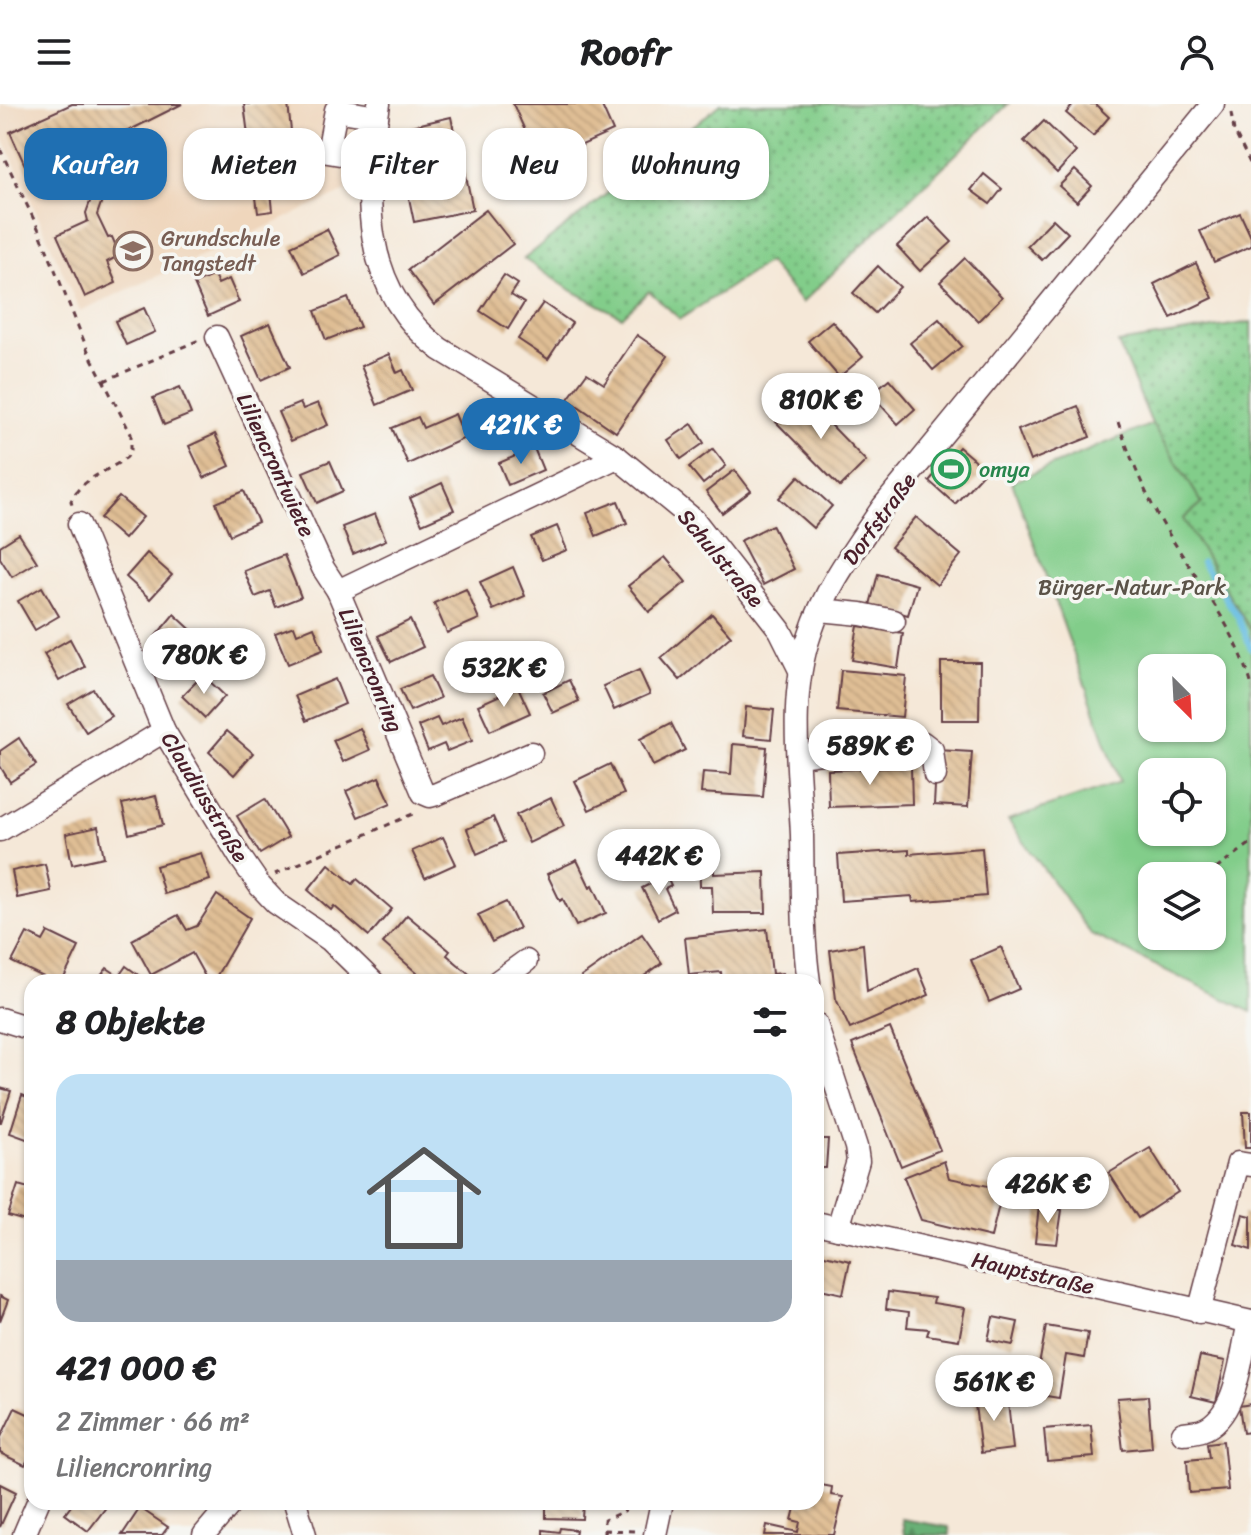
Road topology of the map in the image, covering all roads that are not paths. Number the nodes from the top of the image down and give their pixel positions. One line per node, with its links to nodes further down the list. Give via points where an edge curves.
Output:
1 (1213, 104): 9 (street, Dorfstraße, via 883,507)
2 (378, 110): 3 (street, via 336,110 328,152)
3 (341, 154)
4 (371, 200): 6 (street, Schulstraße, via 375,249 387,286 419,334)
5 (217, 337): 8 (street, Liliencrontwiete)
6 (617, 457): 8 (street, Liliencronring); 11 (street, Schulstraße, via 694,520)
7 (79, 524): 14 (street, Claudiusstraße)
8 (338, 591): 15 (street, Liliencronring, via 423,793 437,794)
9 (820, 610): 10 (street); 12 (street, Dorfstraße)
10 (894, 621)
11 (780, 630): 12 (street); 13 (street, Schulstraße)
12 (810, 633): 13 (street, Dorfstraße)
13 (800, 670): 16 (street, Dorfstraße)
14 (164, 731): 18 (street); 20 (street, Claudiusstraße, via 257,882)
15 (531, 753)
16 (799, 756): 17 (street, via 923,743 932,750); 22 (street, Dorfstraße)
17 (935, 775)
18 (0, 830)
19 (526, 961): 21 (street)
20 (365, 974)
21 (508, 974)
22 (809, 974)
23 (0, 1019): 24 (street)
24 (24, 1026)
25 (824, 1056): 27 (street, via 858,1161)
26 (1251, 1165): 28 (street, via 1238,1163)
27 (827, 1226): 28 (street, Hauptstraße)
28 (1199, 1312): 29 (street, Hauptstraße)
29 (1250, 1322): 30 (street, via 1230,1405 1203,1429)
30 (1183, 1433)
31 (35, 1510): 36 (street)
32 (225, 1510): 37 (street)
33 (297, 1510): 38 (street)
34 (660, 1510): 35 (street)
35 (655, 1533)
36 (24, 1535)
37 (204, 1535)
38 (305, 1535)

